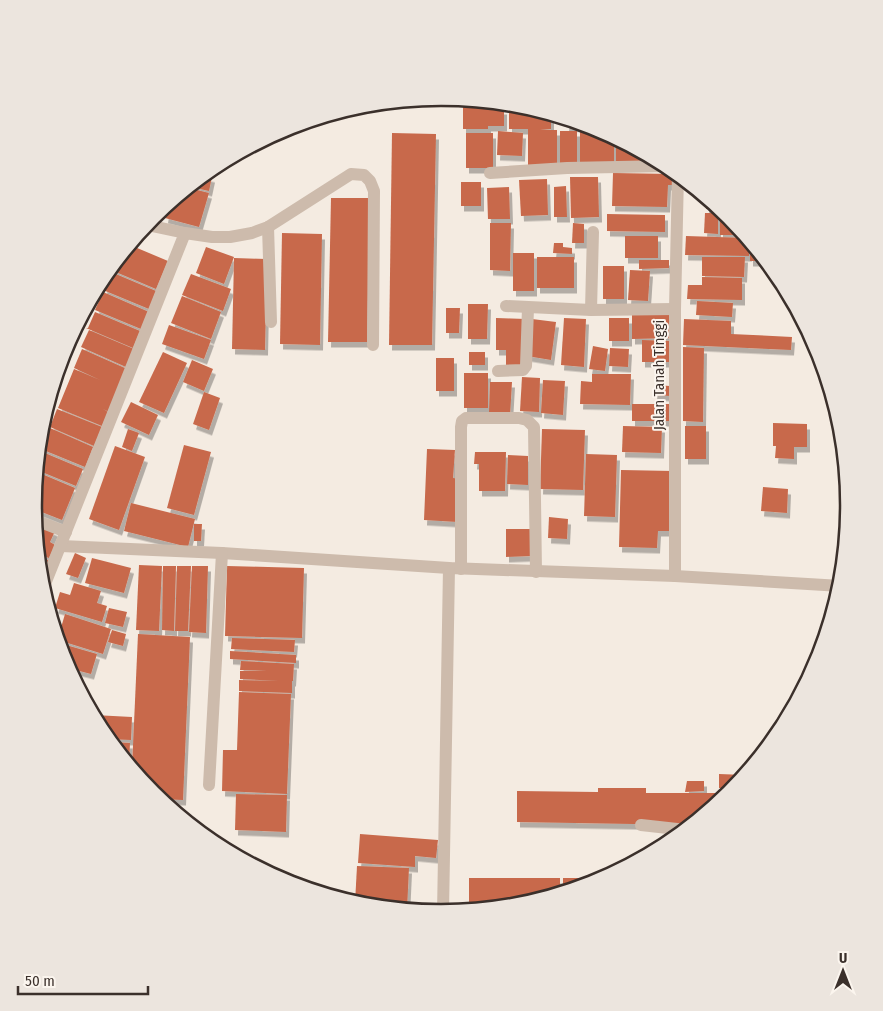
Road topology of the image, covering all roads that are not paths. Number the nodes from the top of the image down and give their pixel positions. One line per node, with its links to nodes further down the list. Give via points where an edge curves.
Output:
1 (651, 166): 2 (street)
2 (490, 173)
3 (678, 185): 10 (street, Jalan Tanah Tinggi)
4 (156, 227): 7 (street)
5 (268, 227): 7 (street, via 230,237); 12 (street); 13 (street, via 351,174 364,175 370,181 374,191)
6 (594, 232): 11 (street)
7 (185, 233): 16 (street)
8 (506, 306): 9 (street)
9 (528, 308): 11 (street); 14 (street, via 526,366 523,370)
10 (675, 309): 11 (street); 22 (street, Jalan Tanah Tinggi)
11 (591, 310)
12 (271, 322)
13 (373, 345)
14 (498, 371)
15 (43, 523): 16 (street)
16 (66, 532): 17 (street)
17 (61, 546): 18 (street); 21 (street)
18 (222, 554): 19 (street); 24 (street)
19 (455, 569): 20 (street); 20 (street, via 462,421 466,418 519,418 534,427); 27 (street)
20 (536, 572): 22 (street)
21 (49, 576)
22 (675, 576): 23 (street)
23 (832, 585)
24 (209, 785)
25 (642, 825): 26 (street)
26 (675, 829)
27 (443, 904)

